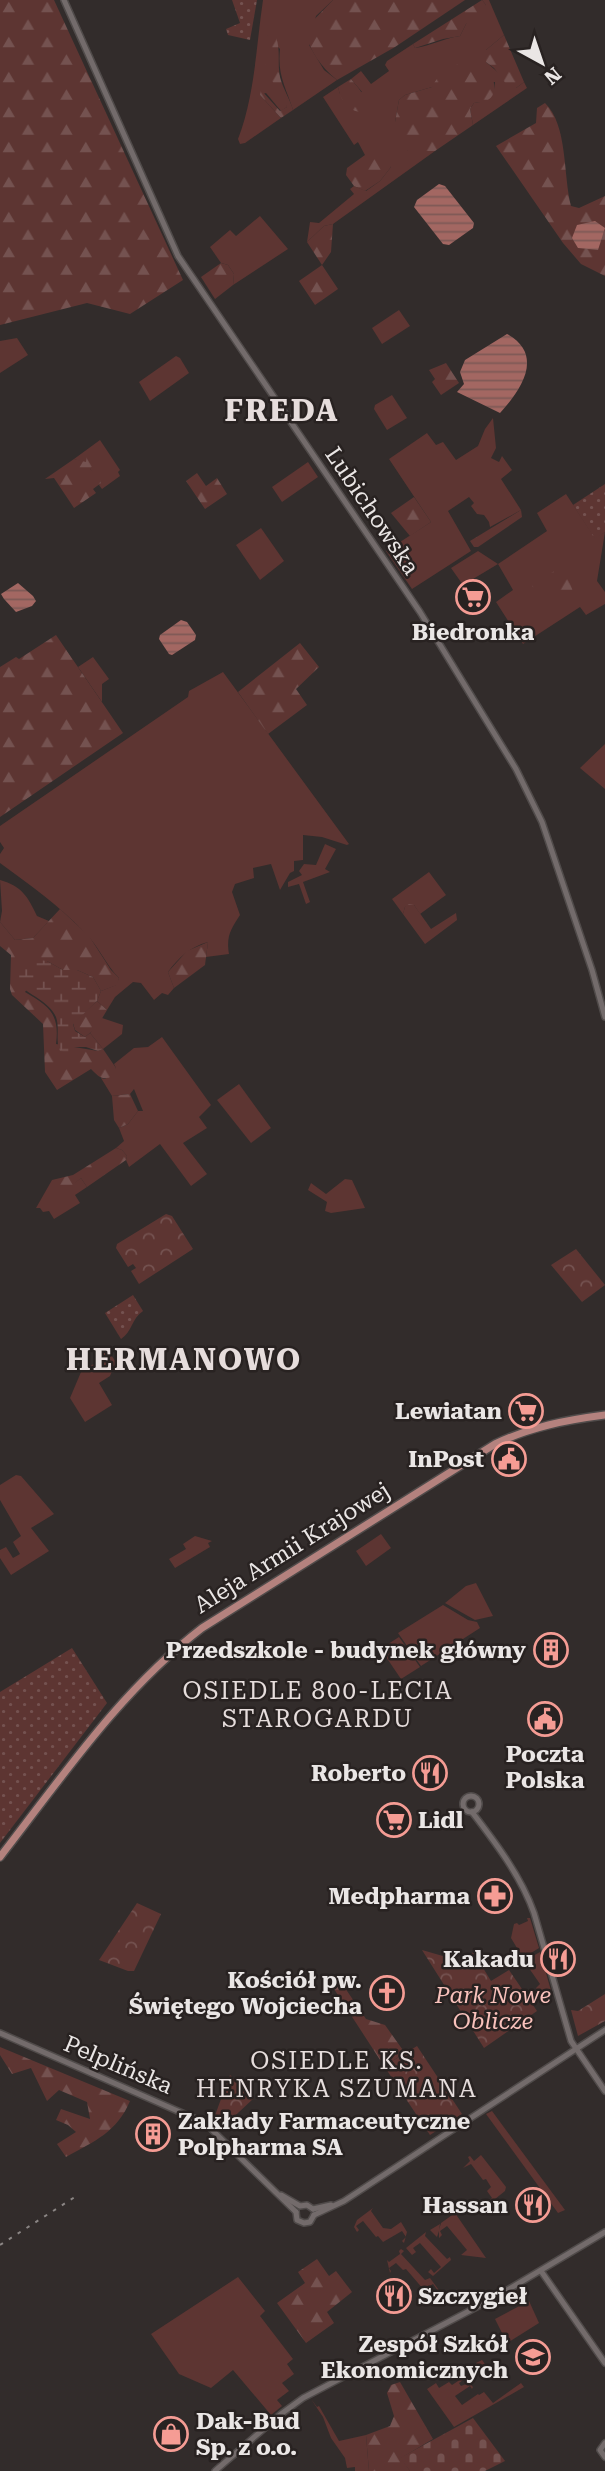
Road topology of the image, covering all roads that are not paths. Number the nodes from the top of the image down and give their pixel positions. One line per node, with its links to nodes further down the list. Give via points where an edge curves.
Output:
1 (64, 0): 2 (street, Lubichowska, via 178,256 420,612 523,781 542,822)
2 (605, 1017)
3 (605, 1415): 5 (main road, Aleja Armii Krajowej, via 541,1426 495,1444 202,1628 167,1656 100,1726)
4 (474, 1810): 8 (street, via 531,1905)
5 (0, 1857)
6 (605, 2030): 8 (street)
7 (0, 2033): 10 (street, Pelplińska, via 205,2123)
8 (575, 2049): 9 (street); 11 (street, via 347,2199)
9 (605, 2091)
10 (298, 2209): 11 (street, via 307,2205); 11 (street, via 297,2220 304,2223 310,2222)
11 (313, 2212)
12 (605, 2232): 13 (street)
13 (541, 2271): 14 (street); 17 (street, via 303,2398)
14 (605, 2363)
15 (605, 2443): 16 (street, via 600,2450)
16 (605, 2457)
17 (215, 2471)

